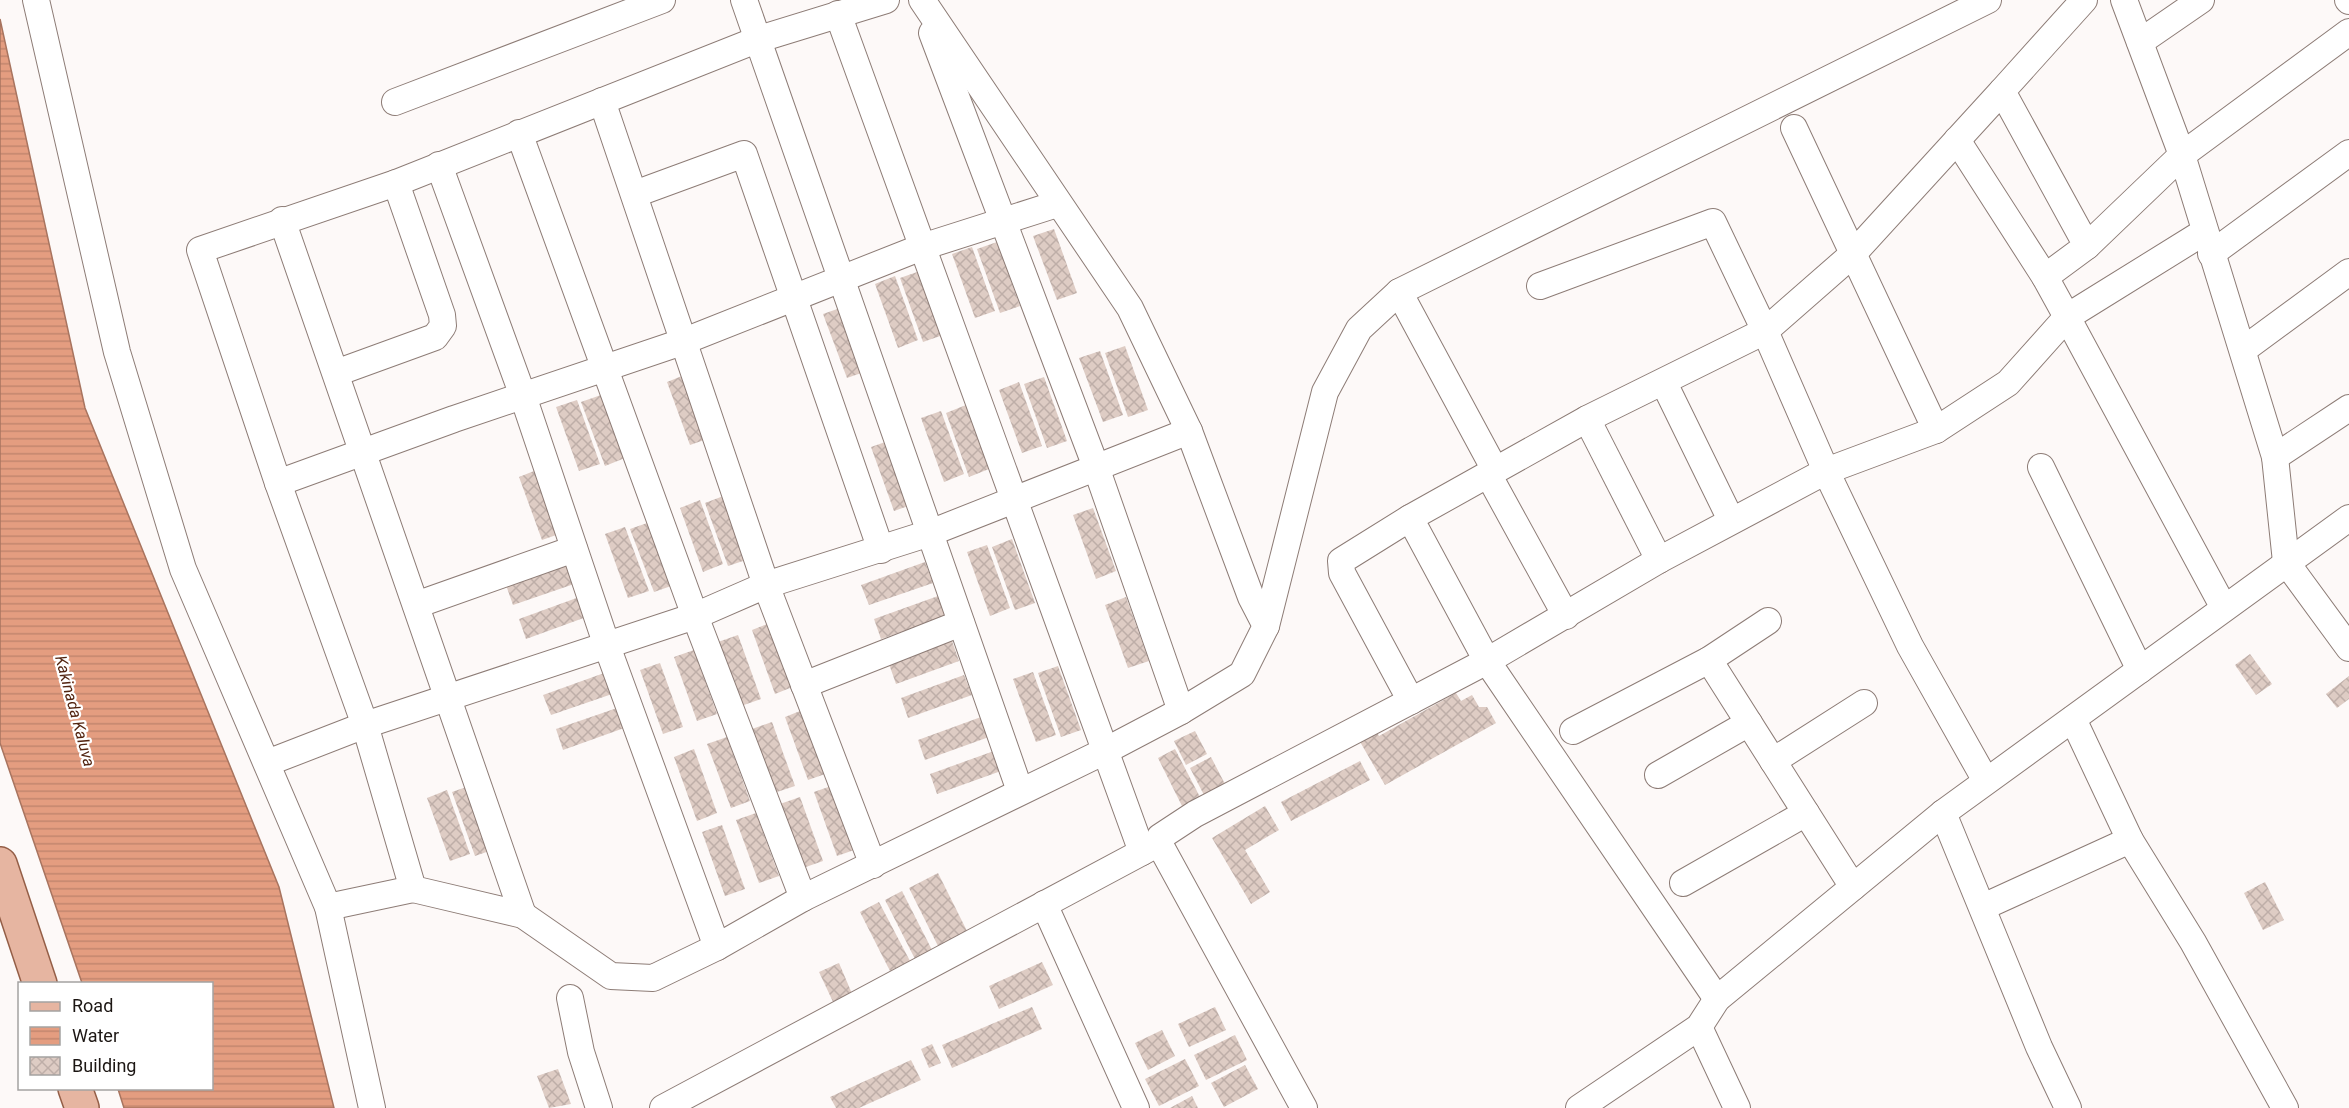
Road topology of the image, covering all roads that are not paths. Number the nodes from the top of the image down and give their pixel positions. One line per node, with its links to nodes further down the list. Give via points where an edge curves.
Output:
1 (36, 0): 90 (street, via 117,352 183,569)
2 (662, 0): 16 (street)
3 (744, 0): 12 (street)
4 (886, 0): 10 (street)
5 (921, 0): 25 (street); 27 (street)
6 (1988, 0): 36 (street)
7 (2084, 0): 14 (street)
8 (2124, 0): 13 (street)
9 (2202, 0): 13 (street)
10 (838, 14): 12 (street); 30 (street)
11 (2349, 32): 21 (street)
12 (759, 39): 15 (street); 34 (street)
13 (2140, 42): 21 (street)
14 (2002, 91): 19 (street); 29 (street)
15 (602, 101): 18 (street); 24 (street)
16 (394, 102)
17 (1794, 128): 31 (street)
18 (519, 133): 22 (street); 42 (street)
19 (1957, 140): 31 (street); 33 (street)
20 (2349, 153): 28 (street)
21 (2182, 155): 28 (street); 29 (street)
22 (439, 165): 23 (street); 45 (street)
23 (396, 183): 26 (street); 43 (street, via 443,326 435,337)
24 (635, 194): 37 (street, via 744,154); 40 (street)
25 (1057, 204): 27 (street); 48 (street, via 1130,308)
26 (282, 220): 43 (street); 56 (street, via 200,250)
27 (1002, 223): 30 (street); 52 (street)
28 (2208, 243): 38 (street); 41 (street)
29 (2087, 246): 33 (street)
30 (922, 247): 34 (street); 57 (street)
31 (1853, 254): 39 (street); 49 (street)
32 (2349, 272): 41 (street)
33 (2045, 277): 38 (street)
34 (843, 279): 37 (street); 61 (street)
35 (1540, 286): 39 (street, via 1713,222)
36 (1399, 291): 55 (street); 73 (street, via 1359,329 1325,392)
37 (796, 298): 40 (street); 63 (street)
38 (2067, 316): 49 (street, via 2008,383); 68 (street)
39 (1765, 331): 44 (street); 54 (street)
40 (682, 342): 42 (street); 66 (street)
41 (2243, 350): 51 (street)
42 (604, 370): 45 (street); 69 (street)
43 (336, 373): 50 (street)
44 (1664, 383): 47 (street); 60 (street)
45 (523, 396): 50 (street); 62 (street)
46 (2349, 408): 51 (street)
47 (1587, 419): 55 (street); 64 (street)
48 (1189, 430): 52 (street); 73 (street, via 1251,597)
49 (1936, 430): 54 (street)
50 (363, 453): 56 (street); 67 (street)
51 (2275, 457): 65 (street)
52 (1096, 467): 57 (street); 83 (street)
53 (2041, 467): 78 (street)
54 (1826, 471): 60 (street); 92 (street, via 1910,646)
55 (1492, 472): 58 (street); 70 (street)
56 (278, 483): 86 (street)
57 (1013, 499): 61 (street); 88 (street)
58 (1410, 518): 77 (street); 81 (street, via 1341,561 1342,573)
59 (2349, 518): 65 (street)
60 (1731, 520): 64 (street)
61 (930, 533): 63 (street); 72 (street)
62 (574, 549): 67 (street); 74 (street)
63 (881, 550): 66 (street)
64 (1659, 560): 70 (street)
65 (2286, 562): 68 (street); 75 (street)
66 (766, 585): 69 (street); 79 (street)
67 (416, 606): 80 (street)
68 (2224, 608): 78 (street)
69 (695, 616): 74 (street); 103 (street)
70 (1566, 616): 77 (street)
71 (1768, 621): 76 (street)
72 (962, 623): 79 (street); 93 (street)
73 (1266, 626): 83 (street, via 1242,674)
74 (607, 646): 80 (street); 108 (street)
75 (2349, 648)
76 (1709, 660): 85 (street); 87 (street)
77 (1487, 661): 81 (street); 111 (street)
78 (2140, 670): 84 (street)
79 (804, 685): 99 (street)
80 (448, 699): 86 (street); 107 (street)
81 (1412, 701): 97 (street, via 1195,814)
82 (1864, 703): 89 (street)
83 (1181, 711): 88 (street)
84 (2073, 719): 92 (street); 96 (street)
85 (1749, 723): 89 (street); 91 (street)
86 (365, 725): 90 (street); 102 (street)
87 (1574, 731)
88 (1105, 751): 93 (street); 97 (street)
89 (1773, 762): 94 (street)
90 (267, 763): 105 (street)
91 (1658, 775)
92 (1986, 781): 95 (street)
93 (1020, 791): 99 (street)
94 (1806, 813): 100 (street); 101 (street)
95 (1943, 813): 101 (street); 106 (street)
96 (2130, 840): 106 (street); 123 (street, via 2193,942)
97 (1150, 848): 104 (street); 119 (street)
98 (0, 864): 109 (main road)
99 (873, 865): 103 (street)
100 (1683, 883)
101 (1853, 887): 111 (street)
102 (414, 889): 105 (street); 107 (street)
103 (803, 898): 108 (street)
104 (1044, 904): 117 (street); 118 (street)
105 (328, 907): 115 (street)
106 (1983, 907): 122 (street)
107 (523, 915): 108 (street, via 611,976 653,978)
108 (717, 947)
109 (39, 982)
110 (570, 998): 116 (street, via 581,1052)
111 (1717, 999): 112 (street)
112 (1699, 1027): 120 (street); 121 (street)
113 (75, 1090): 114 (main road)
114 (82, 1108)
115 (372, 1108)
116 (599, 1108)
117 (663, 1108)
118 (1136, 1108)
119 (1304, 1108)
120 (1579, 1108)
121 (1737, 1108)
122 (2068, 1108)
123 (2285, 1108)

